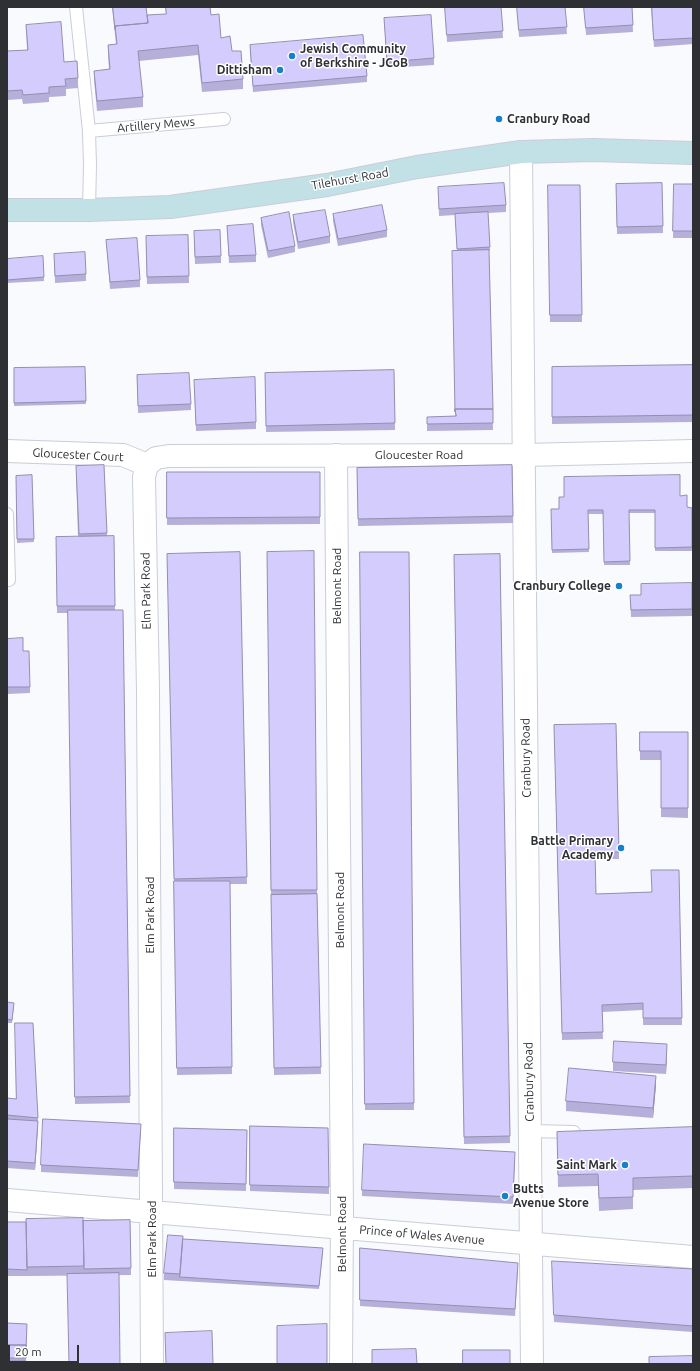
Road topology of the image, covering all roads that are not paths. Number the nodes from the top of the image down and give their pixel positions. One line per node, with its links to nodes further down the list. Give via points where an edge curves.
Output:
1 (76, 7): 3 (lane)
2 (224, 119): 3 (lane, Artillery Mews)
3 (89, 131): 7 (lane)
4 (521, 152): 5 (street, Tilehurst Road, via 593,150); 7 (street, Tilehurst Road, via 170,207); 11 (street, Cranbury Road)
5 (693, 153)
6 (7, 210): 7 (street, Tilehurst Road)
7 (89, 210)
8 (7, 451): 12 (street, Gloucester Court, via 123,455)
9 (693, 451): 11 (street, Gloucester Road)
10 (336, 455): 11 (street, Gloucester Road); 12 (street, Gloucester Road, via 169,456 156,458); 19 (street, Belmont Road)
11 (523, 455): 15 (street, Cranbury Road)
12 (147, 465): 18 (street, Elm Park Road, via 144,477)
13 (7, 514): 14 (lane)
14 (9, 580)
15 (530, 1131): 16 (lane); 20 (street, Cranbury Road)
16 (586, 1132)
17 (7, 1200): 18 (street, Prince of Wales Avenue)
18 (151, 1212): 19 (street, Prince of Wales Avenue); 22 (street, Elm Park Road)
19 (342, 1228): 20 (street, Prince of Wales Avenue); 23 (street, Belmont Road)
20 (531, 1244): 21 (street, Prince of Wales Avenue); 24 (street, Cranbury Road)
21 (693, 1257)
22 (152, 1364)
23 (341, 1364)
24 (532, 1364)

